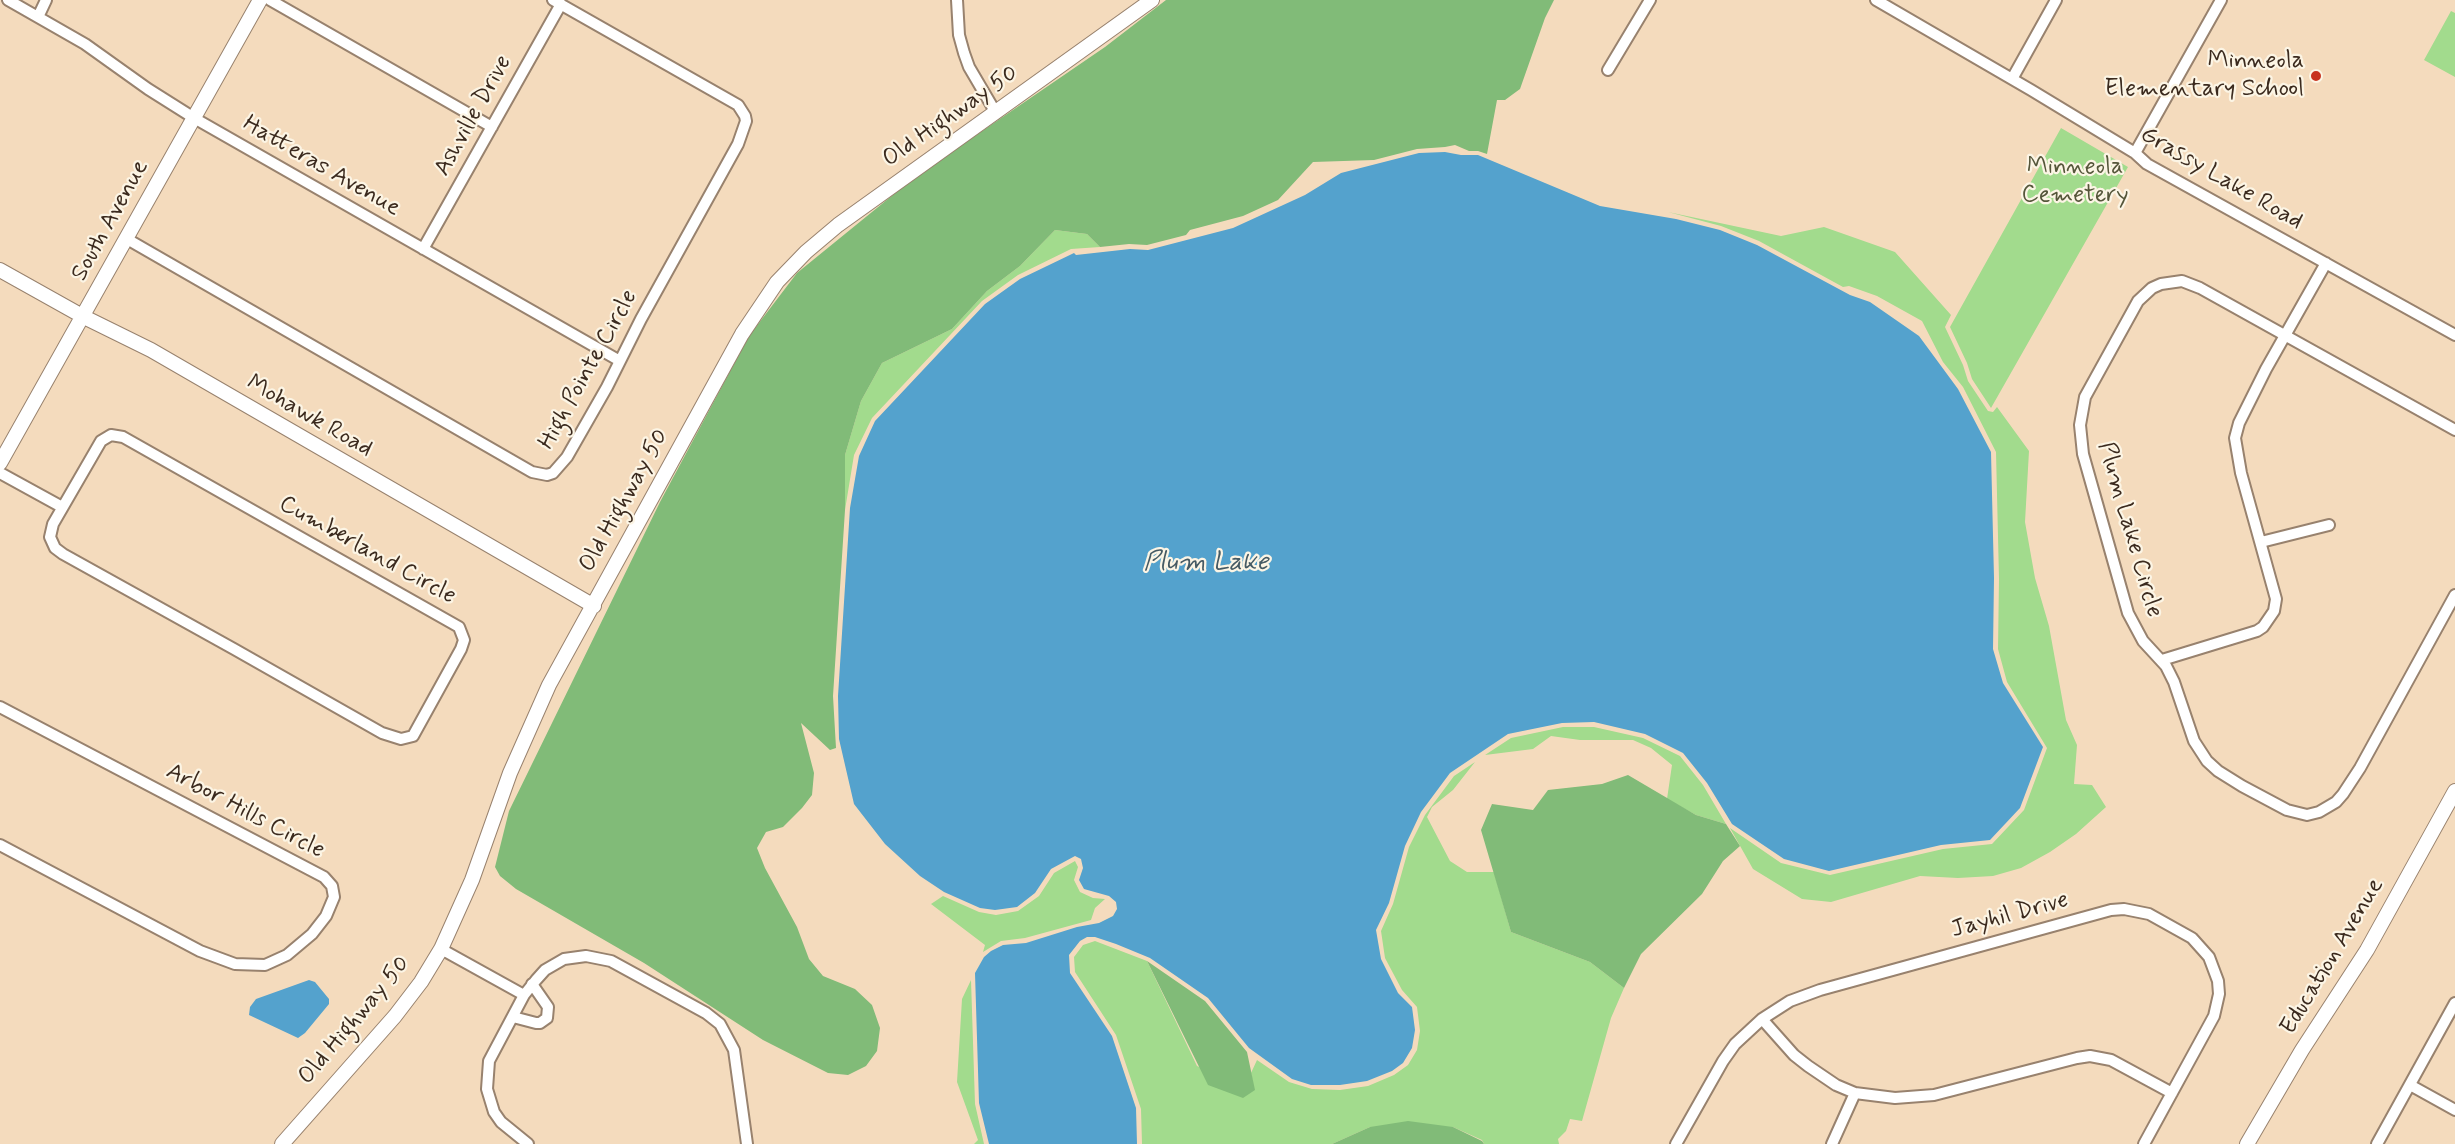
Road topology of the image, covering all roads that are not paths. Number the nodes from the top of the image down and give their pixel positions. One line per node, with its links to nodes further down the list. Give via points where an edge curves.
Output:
1 (8, 0): 13 (street, Hatteras Avenue)
2 (46, 0): 13 (street)
3 (261, 0): 17 (street, South Avenue)
4 (270, 0): 18 (street)
5 (957, 0): 16 (street, via 964,53)
6 (1152, 0): 16 (street, Old Highway 50)
7 (1650, 0): 14 (street)
8 (1876, 0): 12 (street, Grassy Lake Road)
9 (2056, 0): 15 (street)
10 (2221, 0): 19 (street)
11 (557, 2): 18 (street, Ashville Drive); 27 (street, High Pointe Circle, via 738,105 745,116 738,144)
12 (1888, 3): 15 (street, Grassy Lake Road)
13 (38, 16): 17 (street, Hatteras Avenue)
14 (1608, 70)
15 (2012, 79): 19 (street, Grassy Lake Road)
16 (996, 113): 35 (street, Old Highway 50, via 838,225 777,282 742,334)
17 (194, 118): 20 (street, South Avenue); 21 (street, Hatteras Avenue)
18 (492, 127): 21 (street, Ashville Drive)
19 (2135, 153): 22 (street, Grassy Lake Road, via 2147,164)
20 (127, 239): 24 (street, South Avenue); 27 (street, High Pointe Circle, via 540,474 557,470 567,457)
21 (423, 249): 27 (street, Hatteras Avenue)
22 (2326, 263): 25 (street, Grassy Lake Road); 26 (street)
23 (0, 270): 24 (street, Mohawk Road)
24 (84, 317): 29 (street, South Avenue); 35 (street, Mohawk Road, via 151,351)
25 (2453, 329)
26 (2285, 335): 28 (street, Plum Lake Circle); 33 (street, via 2235,438); 36 (street, Plum Lake Circle, via 2189,283 2162,284 2138,301 2085,397 2080,439 2128,613 2143,641)
27 (620, 361)
28 (2455, 430)
29 (0, 463)
30 (0, 473): 31 (street)
31 (62, 507): 31 (street, Cumberland Circle, via 50,537 63,555 393,738 408,738 417,732 461,650 463,633 451,621 123,437 111,435 101,441)
32 (2329, 525): 33 (street)
33 (2261, 542): 36 (street, via 2276,599 2270,618 2257,631)
34 (2455, 595): 36 (street, Plum Lake Circle, via 2360,768 2343,794 2329,807 2313,814 2287,810 2242,786 2207,761 2194,741 2174,682)
35 (594, 606): 40 (street, Old Highway 50, via 526,735)
36 (2162, 660)
37 (0, 707): 39 (street, Arbor Hills Circle, via 324,877 332,886 334,897 312,934 287,955 265,965 235,964 200,951)
38 (2455, 791): 56 (street, Education Avenue, via 2367,950)
39 (0, 845)
40 (441, 949): 42 (street); 50 (street, Old Highway 50, via 395,1016)
41 (532, 984): 42 (street); 44 (street, via 548,1006 547,1018 536,1023); 52 (street, via 564,959 598,957 706,1013 720,1024 734,1050)
42 (524, 995): 44 (street)
43 (2455, 1003): 46 (street)
44 (513, 1017): 51 (street, via 489,1061 487,1089 501,1122)
45 (1762, 1019): 47 (street, via 1794,1055 1821,1076); 48 (street, Jayhil Drive, via 1790,1001 1820,990 2111,910 2138,910 2192,938 2209,957 2218,981 2214,1016); 53 (street, Jayhil Drive, via 1723,1061)
46 (2410, 1085): 49 (street); 57 (street)
47 (1855, 1093): 48 (street, via 1894,1098 1934,1095 2090,1056 2111,1060); 54 (street)
48 (2172, 1093): 55 (street, Jayhil Drive)
49 (2455, 1110)
50 (282, 1144)
51 (528, 1144)
52 (747, 1144)
53 (1676, 1144)
54 (1832, 1144)
55 (2144, 1144)
56 (2247, 1144)
57 (2377, 1144)

